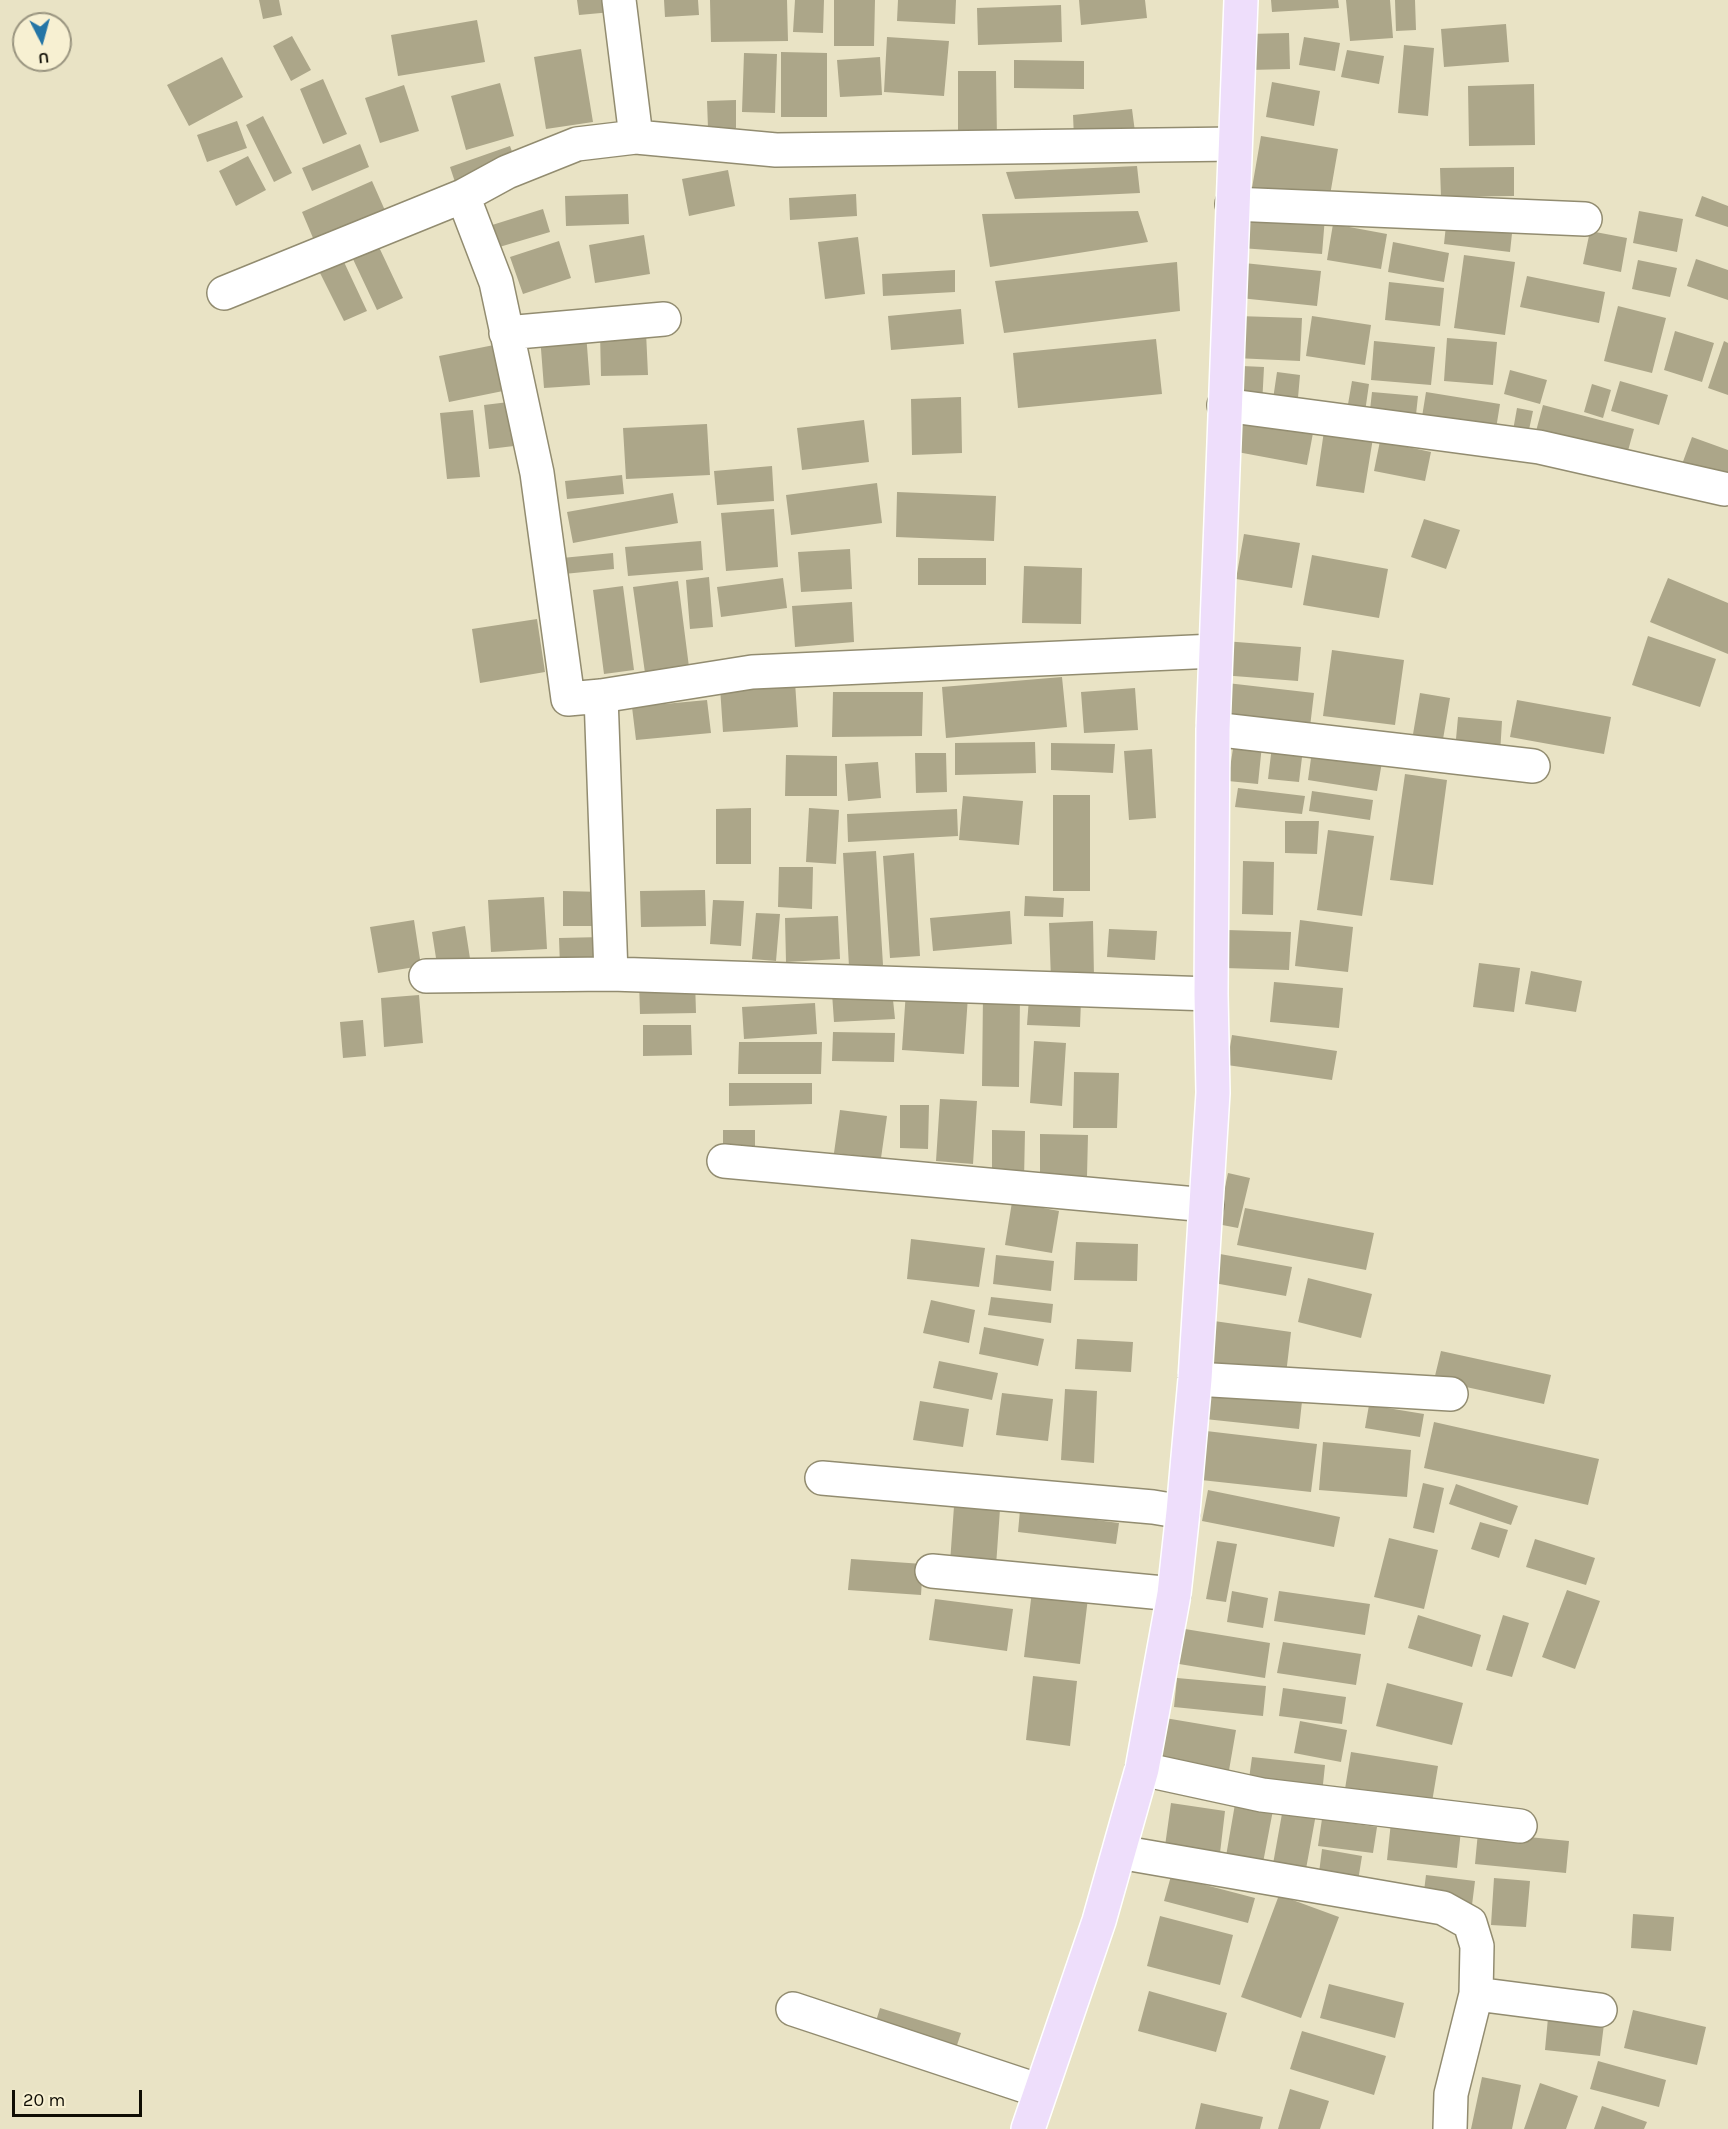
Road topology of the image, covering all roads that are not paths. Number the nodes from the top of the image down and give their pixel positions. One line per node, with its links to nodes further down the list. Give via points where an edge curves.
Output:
1 (619, 0): 3 (street)
2 (1240, 0): 4 (main road)
3 (636, 137): 4 (street, via 777,150); 5 (street, via 577,144 507,172)
4 (1235, 144): 6 (main road)
5 (462, 196): 8 (street); 10 (street, via 495,282)
6 (1232, 204): 7 (street); 11 (main road)
7 (1585, 219)
8 (224, 293)
9 (664, 319): 10 (street)
10 (506, 333): 14 (street, via 537,473 568,699)
11 (1224, 405): 12 (street, via 1539,447); 13 (main road)
12 (1724, 489)
13 (1215, 651): 14 (street, via 752,672); 15 (main road)
14 (601, 696): 17 (street)
15 (1213, 729): 16 (street); 19 (main road)
16 (1533, 766)
17 (611, 974): 18 (street); 19 (street)
18 (426, 976)
19 (1212, 994): 21 (main road, via 1213,1093)
20 (724, 1161): 21 (street)
21 (1207, 1205): 22 (main road)
22 (1195, 1379): 23 (street); 25 (main road)
23 (1451, 1394)
24 (822, 1478): 25 (street)
25 (1183, 1512): 27 (main road)
26 (932, 1571): 27 (street)
27 (1174, 1594): 28 (main road)
28 (1142, 1769): 29 (street, via 1262,1795); 30 (main road)
29 (1520, 1826)
30 (1119, 1852): 31 (street, via 1443,1908 1470,1923 1477,1946); 34 (main road)
31 (1476, 1994): 33 (street); 36 (street, via 1451,2094)
32 (793, 2009): 34 (street)
33 (1600, 2010)
34 (1040, 2091): 35 (main road)
35 (1028, 2129)
36 (1450, 2129)

